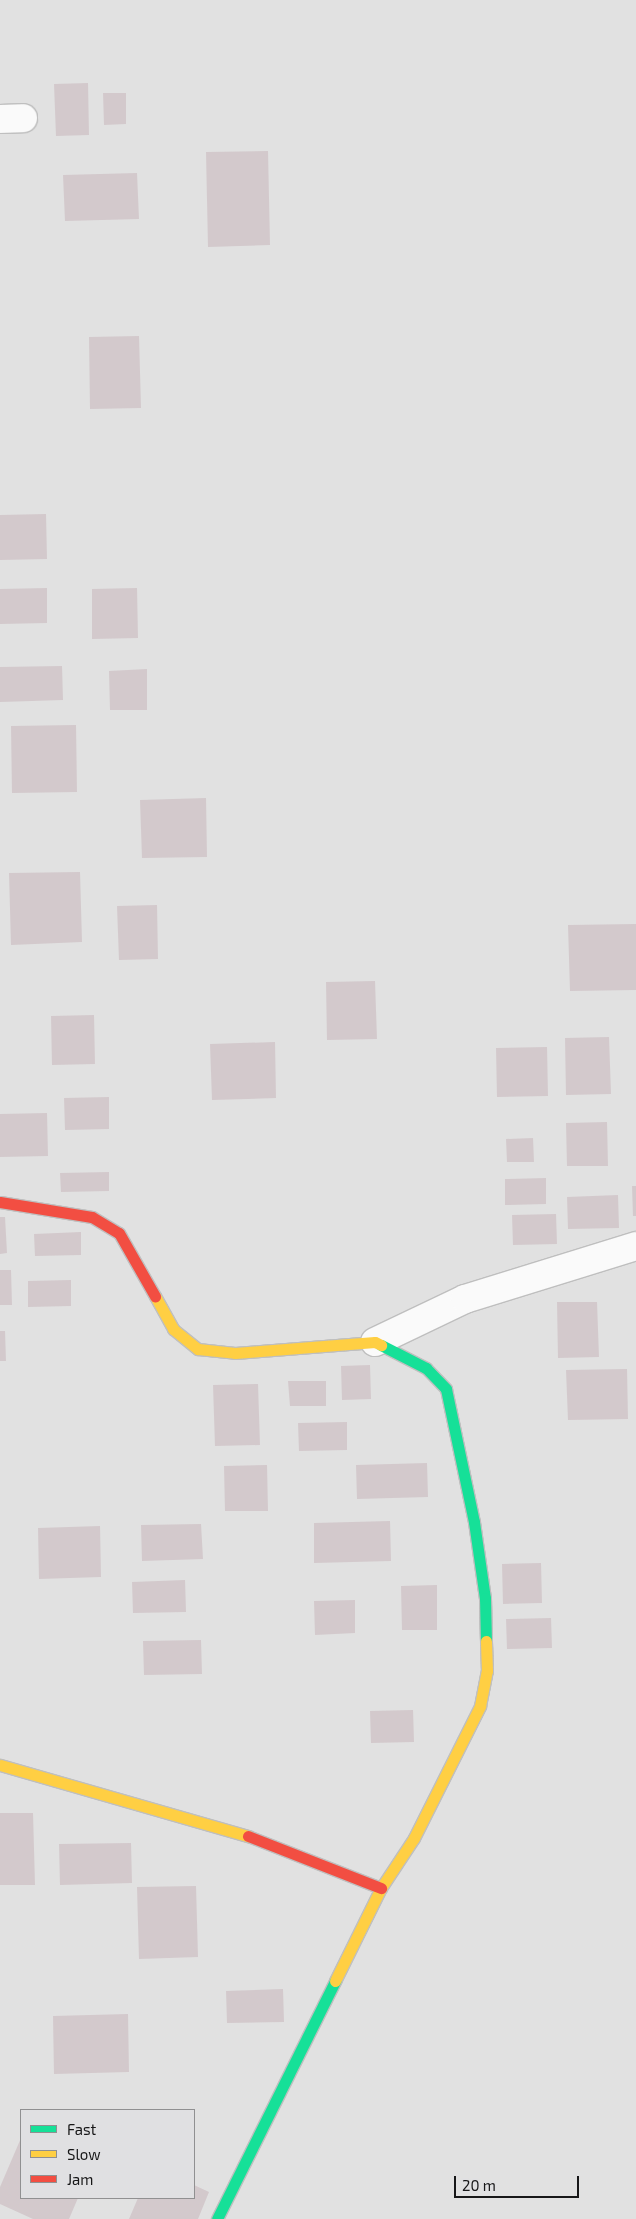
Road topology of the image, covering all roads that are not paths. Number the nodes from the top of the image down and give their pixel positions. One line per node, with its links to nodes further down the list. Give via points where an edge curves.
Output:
1 (0, 1202): 3 (street, via 92,1217 119,1233 173,1329 198,1349 235,1353)
2 (636, 1246): 3 (street, via 465,1299)
3 (375, 1342): 5 (street, via 426,1368 446,1389 474,1522 485,1598 488,1671 480,1706 461,1746 414,1838)
4 (0, 1765): 5 (street, via 245,1835)
5 (381, 1888): 6 (street)
6 (217, 2219)

